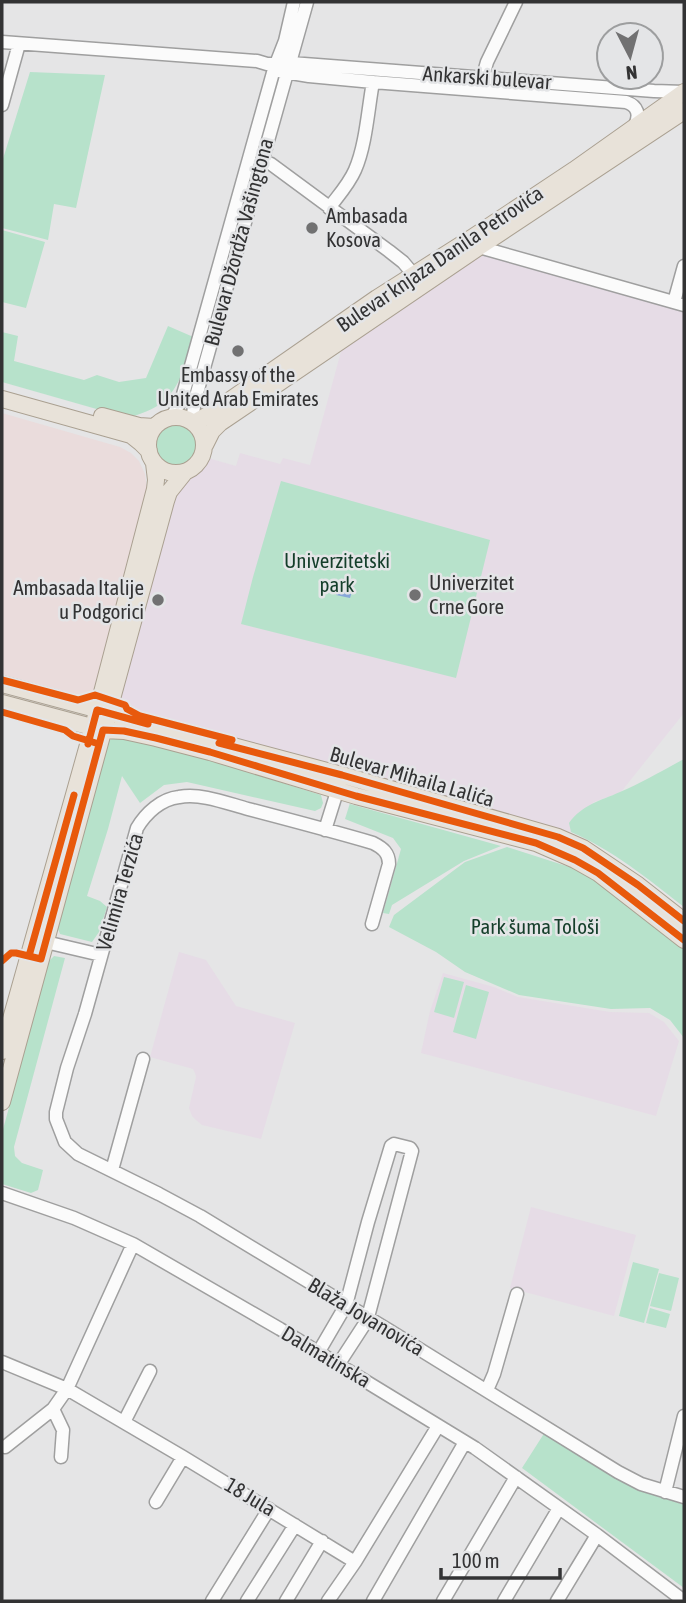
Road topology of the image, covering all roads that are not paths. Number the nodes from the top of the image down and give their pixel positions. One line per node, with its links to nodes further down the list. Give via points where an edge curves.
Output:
1 (294, 2): 6 (street)
2 (307, 2): 6 (street)
3 (516, 2): 8 (street)
4 (2, 42): 5 (street)
5 (19, 44): 6 (street); 10 (street)
6 (279, 66): 7 (street, Ankarski bulevar); 8 (street, Ankarski bulevar); 13 (street, Bulevar Džordža Vašingtona); 21 (street, Bulevar Džordža Vašingtona, via 182,398)
7 (373, 82): 8 (street, Ankarski bulevar); 14 (street, via 358,162)
8 (481, 83): 9 (street, Ankarski bulevar); 12 (street, Ankarski bulevar, via 626,102 637,111)
9 (684, 92): 12 (main road, Bulevar knjaza Danila Petrovića)
10 (2, 105)
11 (684, 111): 15 (main road, Bulevar knjaza Danila Petrovića)
12 (635, 125): 17 (main road, Bulevar knjaza Danila Petrovića)
13 (261, 161): 14 (street); 22 (street, Bulevar Džordža Vašingtona, via 195,400)
14 (329, 208): 17 (street)
15 (479, 247): 18 (street); 24 (main road, Bulevar knjaza Danila Petrovića, via 220,423)
16 (684, 266): 18 (street)
17 (414, 275): 22 (main road, Bulevar knjaza Danila Petrovića)
18 (679, 304)
19 (2, 388): 23 (main road)
20 (2, 399): 25 (main road, via 131,436)
21 (172, 417): 22 (main road); 23 (main road)
22 (193, 422): 24 (main road)
23 (154, 427): 25 (main road, via 148,441)
24 (205, 445): 26 (main road, via 198,464)
25 (151, 457): 26 (main road, via 165,471); 29 (main road, via 155,489)
26 (184, 472): 29 (main road, via 169,492)
27 (2, 684): 29 (main road)
28 (2, 703): 29 (main road)
29 (100, 720): 30 (main road, Bulevar Mihaila Lalića); 35 (main road)
30 (340, 783): 31 (street); 32 (main road, Bulevar Mihaila Lalića, via 558,837 583,848); 34 (main road, Bulevar Mihaila Lalića, via 554,849 598,873)
31 (326, 830): 33 (street, Velimira Terzića, via 373,844 388,856); 36 (street, Velimira Terzića, via 197,796 167,800 137,828)
32 (684, 921)
33 (372, 924)
34 (684, 940)
35 (40, 941): 36 (street); 37 (main road); 39 (main road)
36 (101, 955): 40 (street, Velimira Terzića, via 64,1076 56,1112)
37 (2, 1051)
38 (143, 1059): 41 (street)
39 (2, 1102)
40 (58, 1125): 41 (street, Blaža Jovanovića, via 65,1142 78,1154)
41 (112, 1170): 45 (street, Blaža Jovanovića, via 200,1216)
42 (2, 1193): 43 (street, Dalmatinska)
43 (133, 1244): 47 (street, Dalmatinska); 51 (street)
44 (517, 1294): 52 (street)
45 (346, 1305): 46 (street, Blaža Jovanovića); 46 (street, via 391,1146 410,1148); 47 (street)
46 (368, 1317): 49 (street); 52 (street, Blaža Jovanovića)
47 (318, 1353): 49 (street, Dalmatinska)
48 (2, 1362): 51 (street, 18 Jula)
49 (338, 1366): 56 (street, Dalmatinska)
50 (150, 1371): 55 (street)
51 (66, 1389): 53 (street); 55 (street, 18 Jula)
52 (486, 1390): 62 (street, Blaža Jovanovića, via 618,1472)
53 (52, 1409): 58 (street); 59 (street, via 63,1430)
54 (684, 1416): 62 (street)
55 (124, 1422): 60 (street, 18 Jula)
56 (438, 1426): 57 (street, Dalmatinska); 70 (street)
57 (465, 1442): 61 (street, Dalmatinska); 76 (street)
58 (5, 1447)
59 (61, 1457)
60 (183, 1457): 64 (street); 66 (street, 18 Jula)
61 (516, 1477): 65 (street, Dalmatinska); 77 (street)
62 (665, 1492): 63 (street, Blaža Jovanovića)
63 (684, 1497)
64 (156, 1502)
65 (559, 1508): 68 (street, Dalmatinska); 78 (street)
66 (269, 1510): 67 (street, 18 Jula); 72 (street)
67 (295, 1525): 69 (street, 18 Jula); 73 (street)
68 (597, 1535): 71 (street, Dalmatinska); 79 (street)
69 (322, 1541): 70 (street, 18 Jula); 74 (street)
70 (355, 1562): 75 (street)
71 (668, 1596): 80 (street, Dalmatinska)
72 (212, 1601)
73 (247, 1601)
74 (286, 1601)
75 (328, 1601)
76 (373, 1601)
77 (443, 1601)
78 (504, 1601)
79 (557, 1601)
80 (684, 1601)

